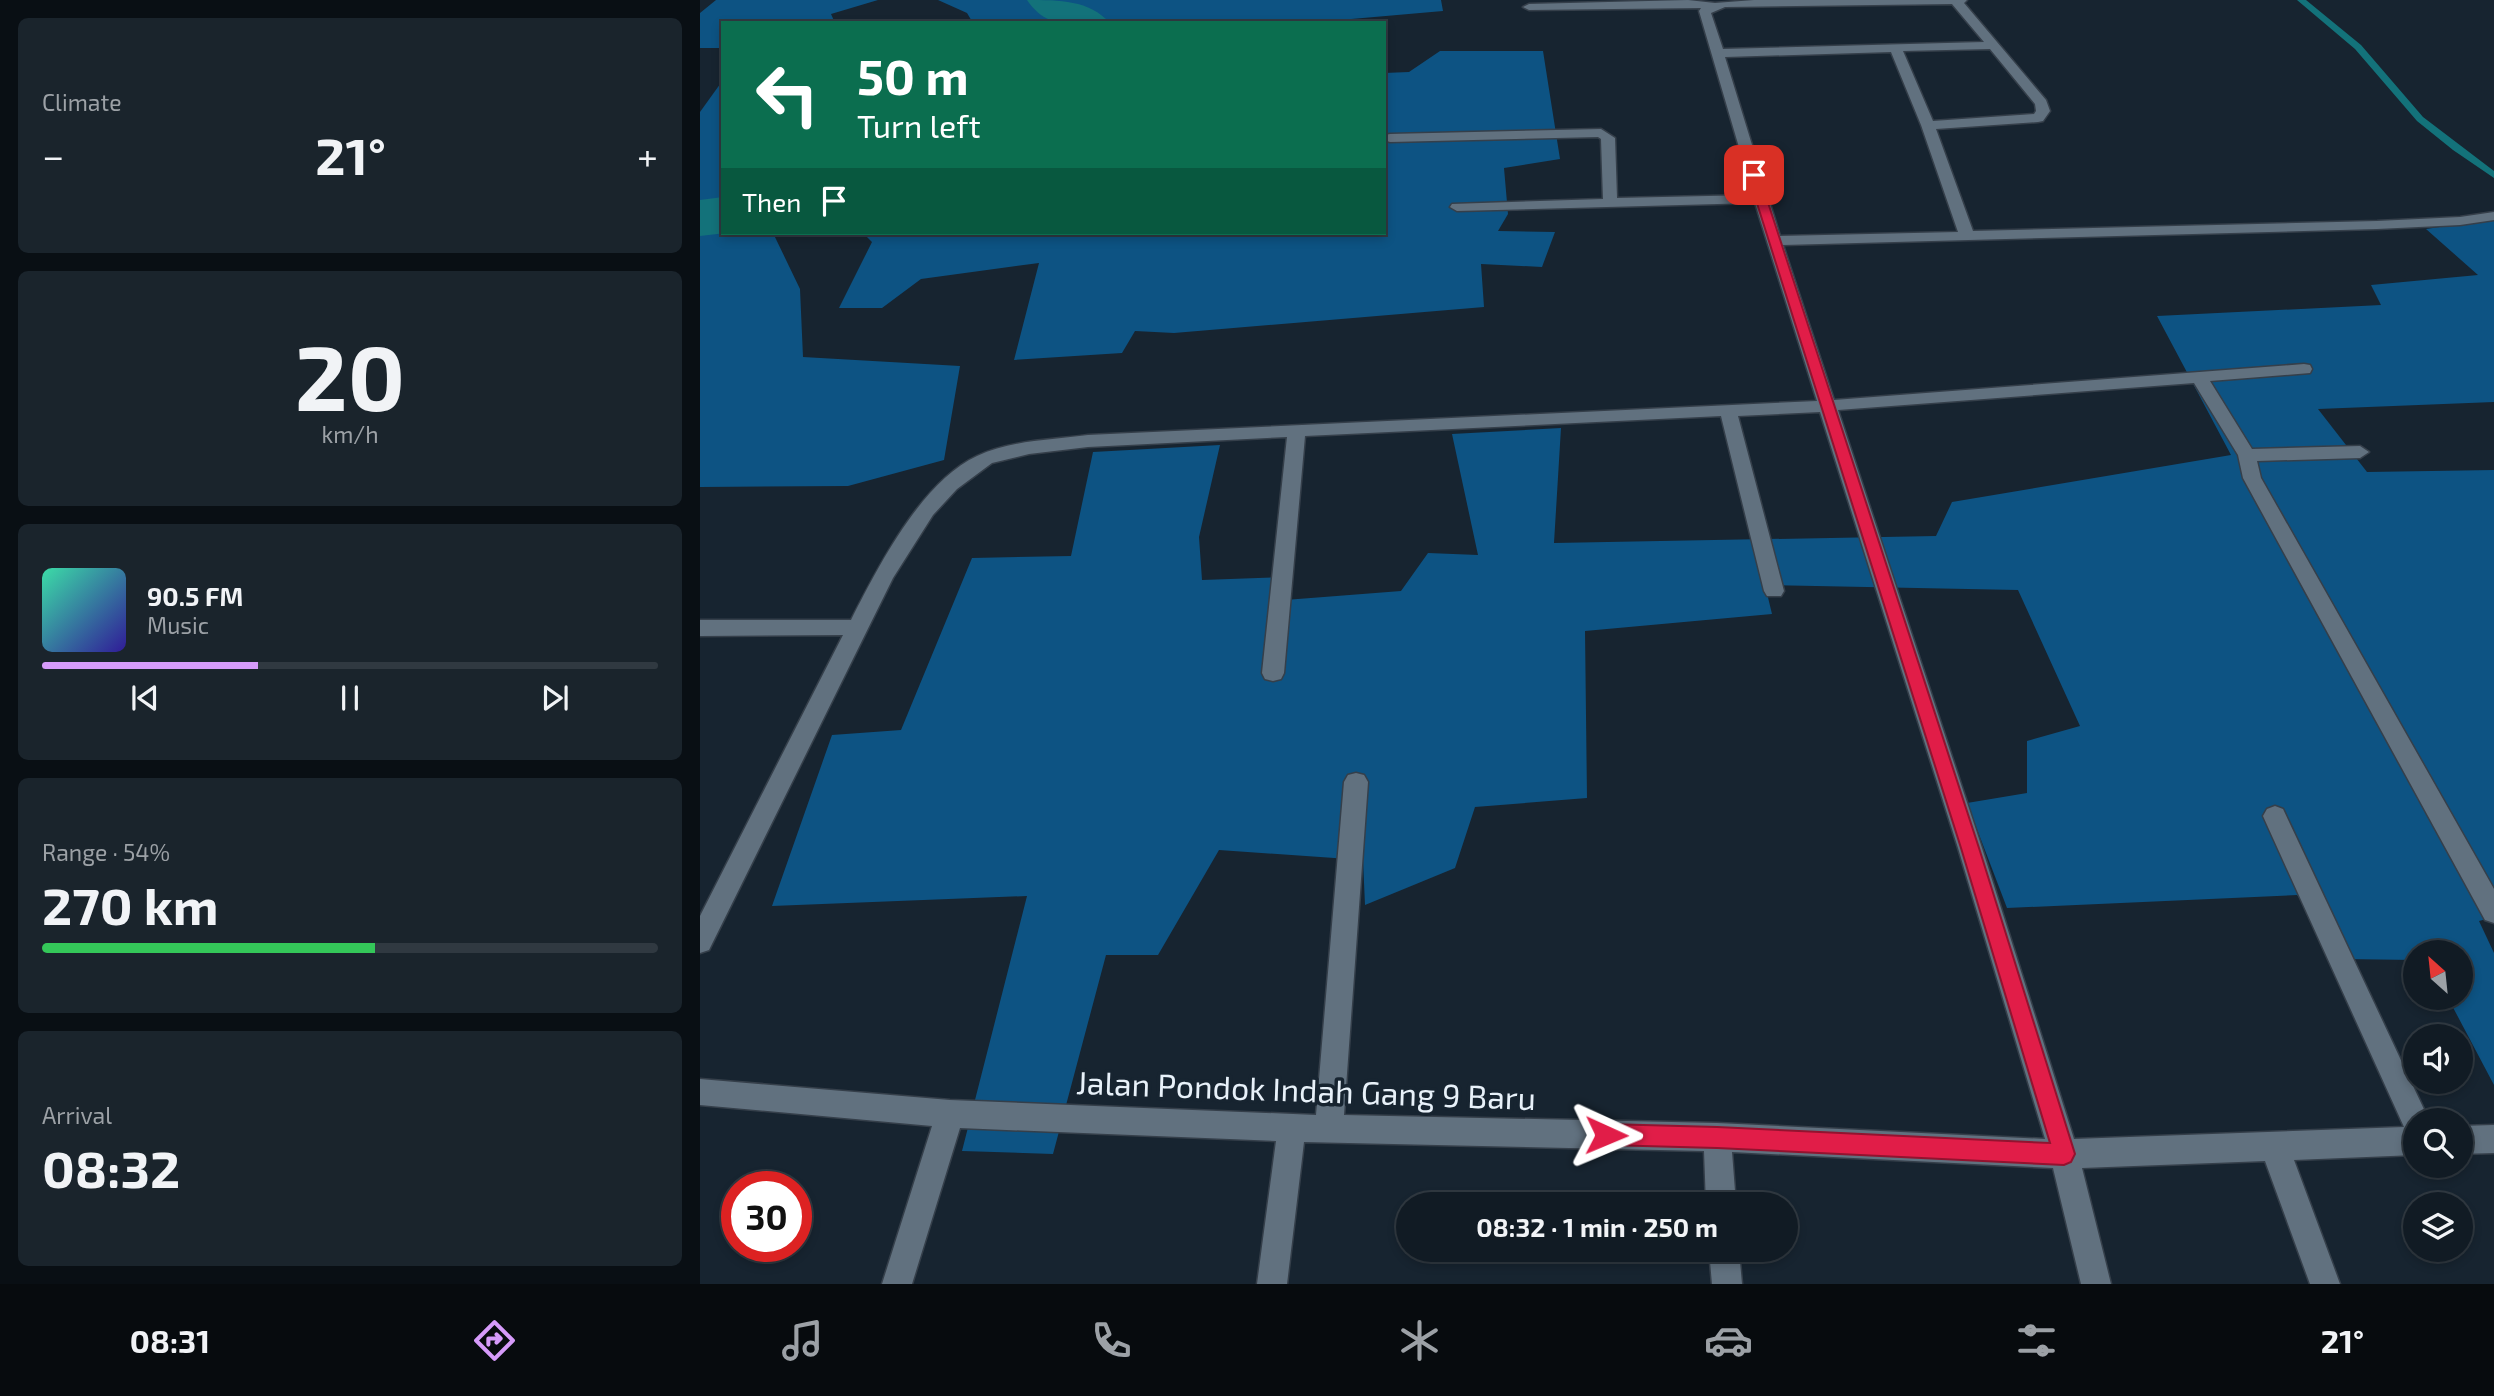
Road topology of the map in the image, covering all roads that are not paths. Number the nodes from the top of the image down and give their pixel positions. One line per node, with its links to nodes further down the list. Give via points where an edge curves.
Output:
1 (1955, 0): 2 (street); 3 (street); 6 (street)
2 (1961, 0)
3 (1837, 1): 4 (street)
4 (1713, 6): 5 (street); 8 (street, via 1705,11)
5 (1529, 7)
6 (1993, 45): 7 (street); 9 (street, via 2041,103 2039,118)
7 (1896, 49): 8 (street); 9 (street)
8 (1718, 53): 11 (street)
9 (1928, 125): 15 (street)
10 (1390, 138): 12 (street, via 1601,133 1608,138 1610,152)
11 (1761, 199): 12 (street); 16 (street)
12 (1610, 203): 13 (street)
13 (1457, 207)
14 (2494, 216): 15 (street, via 2376,225)
15 (1967, 236): 16 (street)
16 (1774, 241): 19 (street)
17 (2304, 369): 18 (street)
18 (2199, 377): 19 (street); 23 (street)
19 (1826, 405): 20 (street); 42 (street)
20 (1728, 409): 21 (street); 24 (street)
21 (1297, 430): 25 (street, via 1088,441 979,461 934,499); 27 (street)
22 (2360, 452): 23 (street)
23 (2247, 455): 30 (street, via 2252,478)
24 (1774, 591)
25 (858, 627): 26 (street); 31 (street)
26 (700, 628)
27 (1273, 673)
28 (1356, 782): 36 (street)
29 (2275, 816): 33 (street)
30 (2494, 912)
31 (700, 943)
32 (700, 1092): 34 (street, Jalan Pondok Indah Gang 9 Baru)
33 (2409, 1108)
34 (950, 1114): 35 (street, Jalan Pondok Indah Gang 9 Baru); 45 (street)
35 (1292, 1126): 36 (street, Jalan Pondok Indah Gang 9 Baru); 46 (street)
36 (1329, 1129): 37 (street, Jalan Pondok Indah Gang 9 Baru)
37 (1717, 1137): 42 (street, Jalan Pondok Indah Gang 9 Baru); 43 (street)
38 (2494, 1139): 39 (street)
39 (2473, 1140)
40 (2403, 1142): 41 (street, Jalan Pondok Indah Gang 9 Baru)
41 (2275, 1148): 42 (street, Jalan Pondok Indah Gang 9 Baru); 49 (street)
42 (2064, 1154): 48 (street)
43 (1720, 1192)
44 (1725, 1262): 47 (street)
45 (897, 1284)
46 (1272, 1284)
47 (1727, 1284)
48 (2096, 1284)
49 (2325, 1284)

